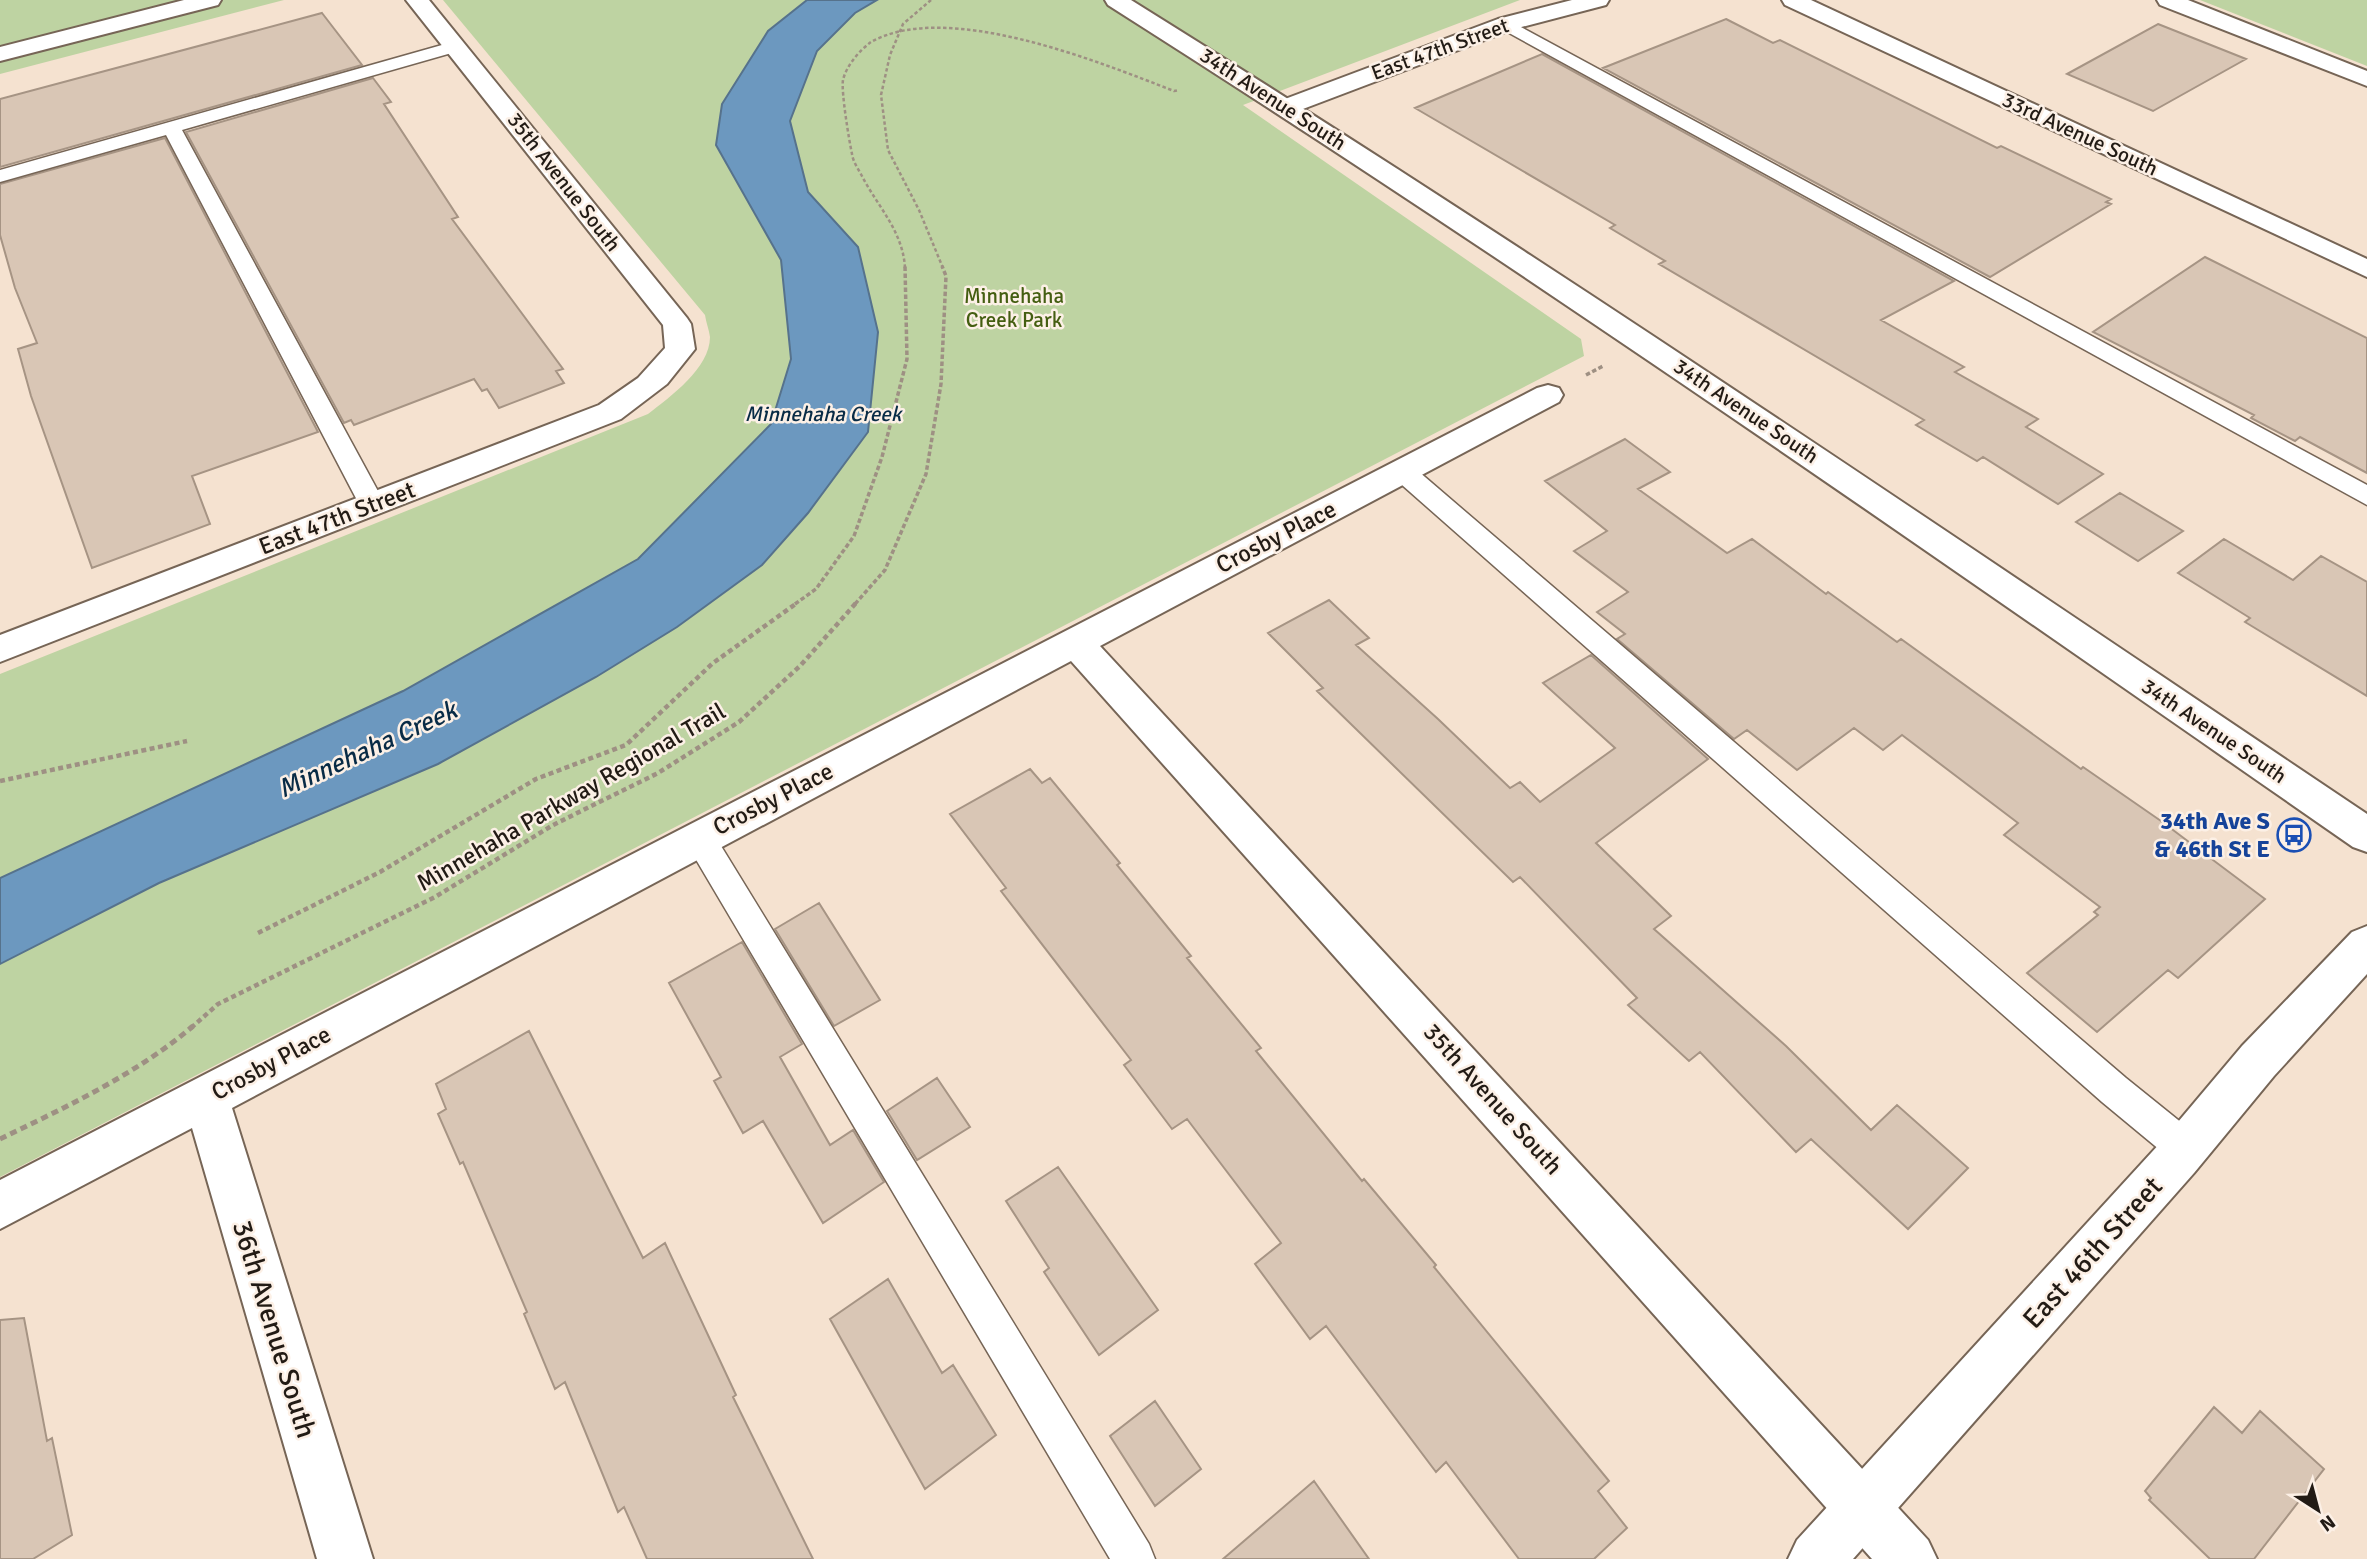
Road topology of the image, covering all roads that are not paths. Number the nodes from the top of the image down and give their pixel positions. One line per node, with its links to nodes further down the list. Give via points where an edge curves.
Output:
1 (210, 0): 9 (street)
2 (417, 0): 8 (street, 35th Avenue South)
3 (1116, 0): 11 (street, 34th Avenue South)
4 (1598, 0): 7 (street, East 47th Street)
5 (1793, 0): 14 (street, 33rd Avenue South)
6 (2168, 0): 10 (street)
7 (1506, 24): 11 (street, East 47th Street); 18 (lane)
8 (456, 47): 12 (lane); 15 (street, 35th Avenue South, via 677,324 680,349)
9 (0, 54)
10 (2367, 79)
11 (1286, 107): 22 (street, 34th Avenue South, via 1647,344)
12 (171, 127): 13 (lane); 19 (lane)
13 (0, 176)
14 (2367, 269)
15 (665, 371): 19 (street, East 47th Street, via 642,393 610,412)
16 (1548, 395): 17 (street, Crosby Place)
17 (1402, 471): 20 (street, Crosby Place); 26 (lane)
18 (2367, 496)
19 (372, 504): 21 (street, East 47th Street)
20 (1074, 642): 23 (street, Crosby Place); 28 (street, 35th Avenue South)
21 (0, 649)
22 (2367, 835)
23 (699, 837): 25 (street, Crosby Place); 30 (lane)
24 (2367, 945): 26 (street, East 46th Street, via 2258,1061)
25 (206, 1098): 27 (street, Crosby Place); 29 (street, 36th Avenue South)
26 (2185, 1148): 28 (street, East 46th Street)
27 (0, 1205)
28 (1862, 1508): 31 (street, East 46th Street); 32 (street, 35th Avenue South)
29 (345, 1559)
30 (1134, 1559)
31 (1816, 1559)
32 (1909, 1559)

